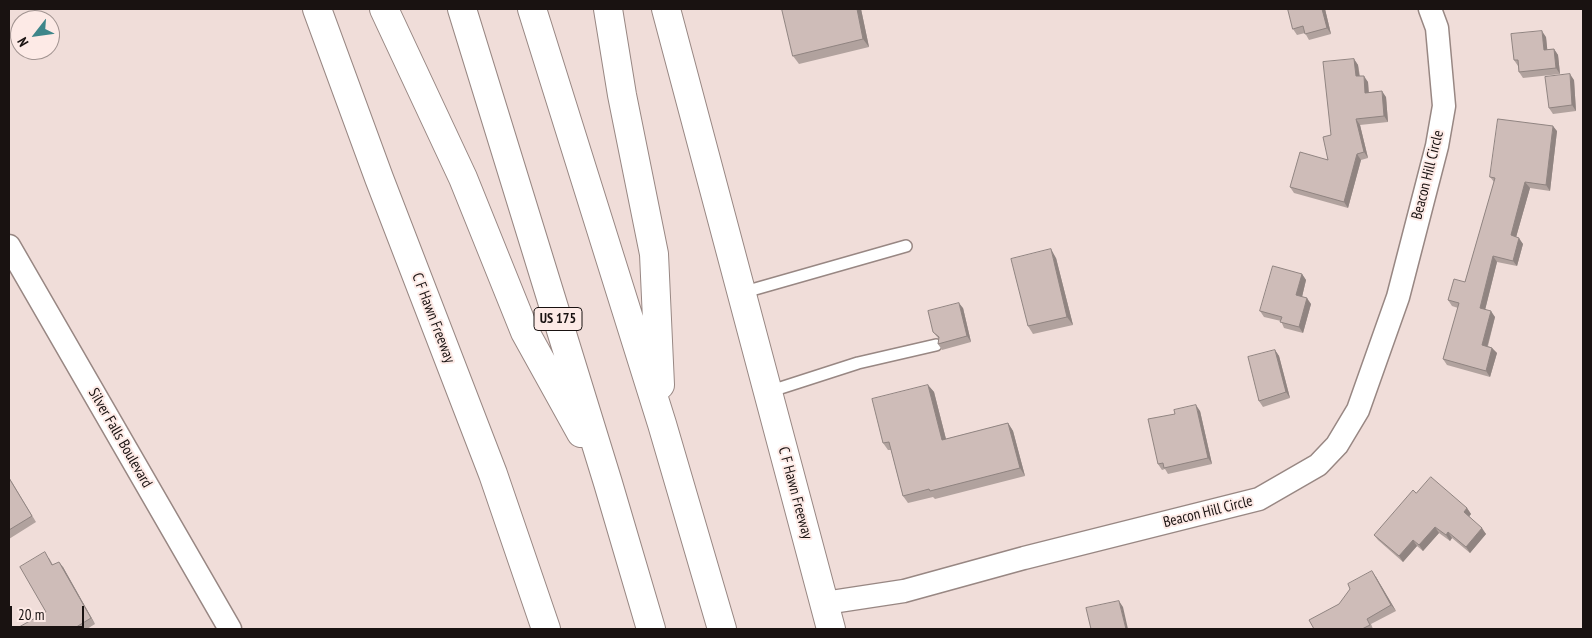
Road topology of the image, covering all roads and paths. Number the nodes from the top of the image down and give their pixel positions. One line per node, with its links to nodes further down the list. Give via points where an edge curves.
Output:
1 (316, 9): 17 (main road, C F Hawn Freeway, via 493,474)
2 (384, 9): 14 (main road, via 463,178 525,332)
3 (462, 9): 14 (main road, US 175)
4 (532, 9): 13 (main road)
5 (608, 9): 13 (main road, via 654,254)
6 (666, 9): 10 (main road, C F Hawn Freeway)
7 (1430, 9): 15 (street, Beacon Hill Circle, via 1436,28 1444,106 1436,146 1398,297 1358,410 1338,445 1318,464 1259,499 1024,558)
8 (9, 246): 16 (street, Silver Falls Boulevard)
9 (906, 246): 10 (lane)
10 (742, 293): 12 (main road, C F Hawn Freeway)
11 (936, 345): 12 (lane, via 858,363)
12 (768, 392): 15 (main road, C F Hawn Freeway)
13 (662, 424): 19 (main road)
14 (608, 483): 18 (main road, US 175)
15 (828, 616)
16 (230, 629)
17 (546, 629)
18 (651, 629)
19 (722, 629)

